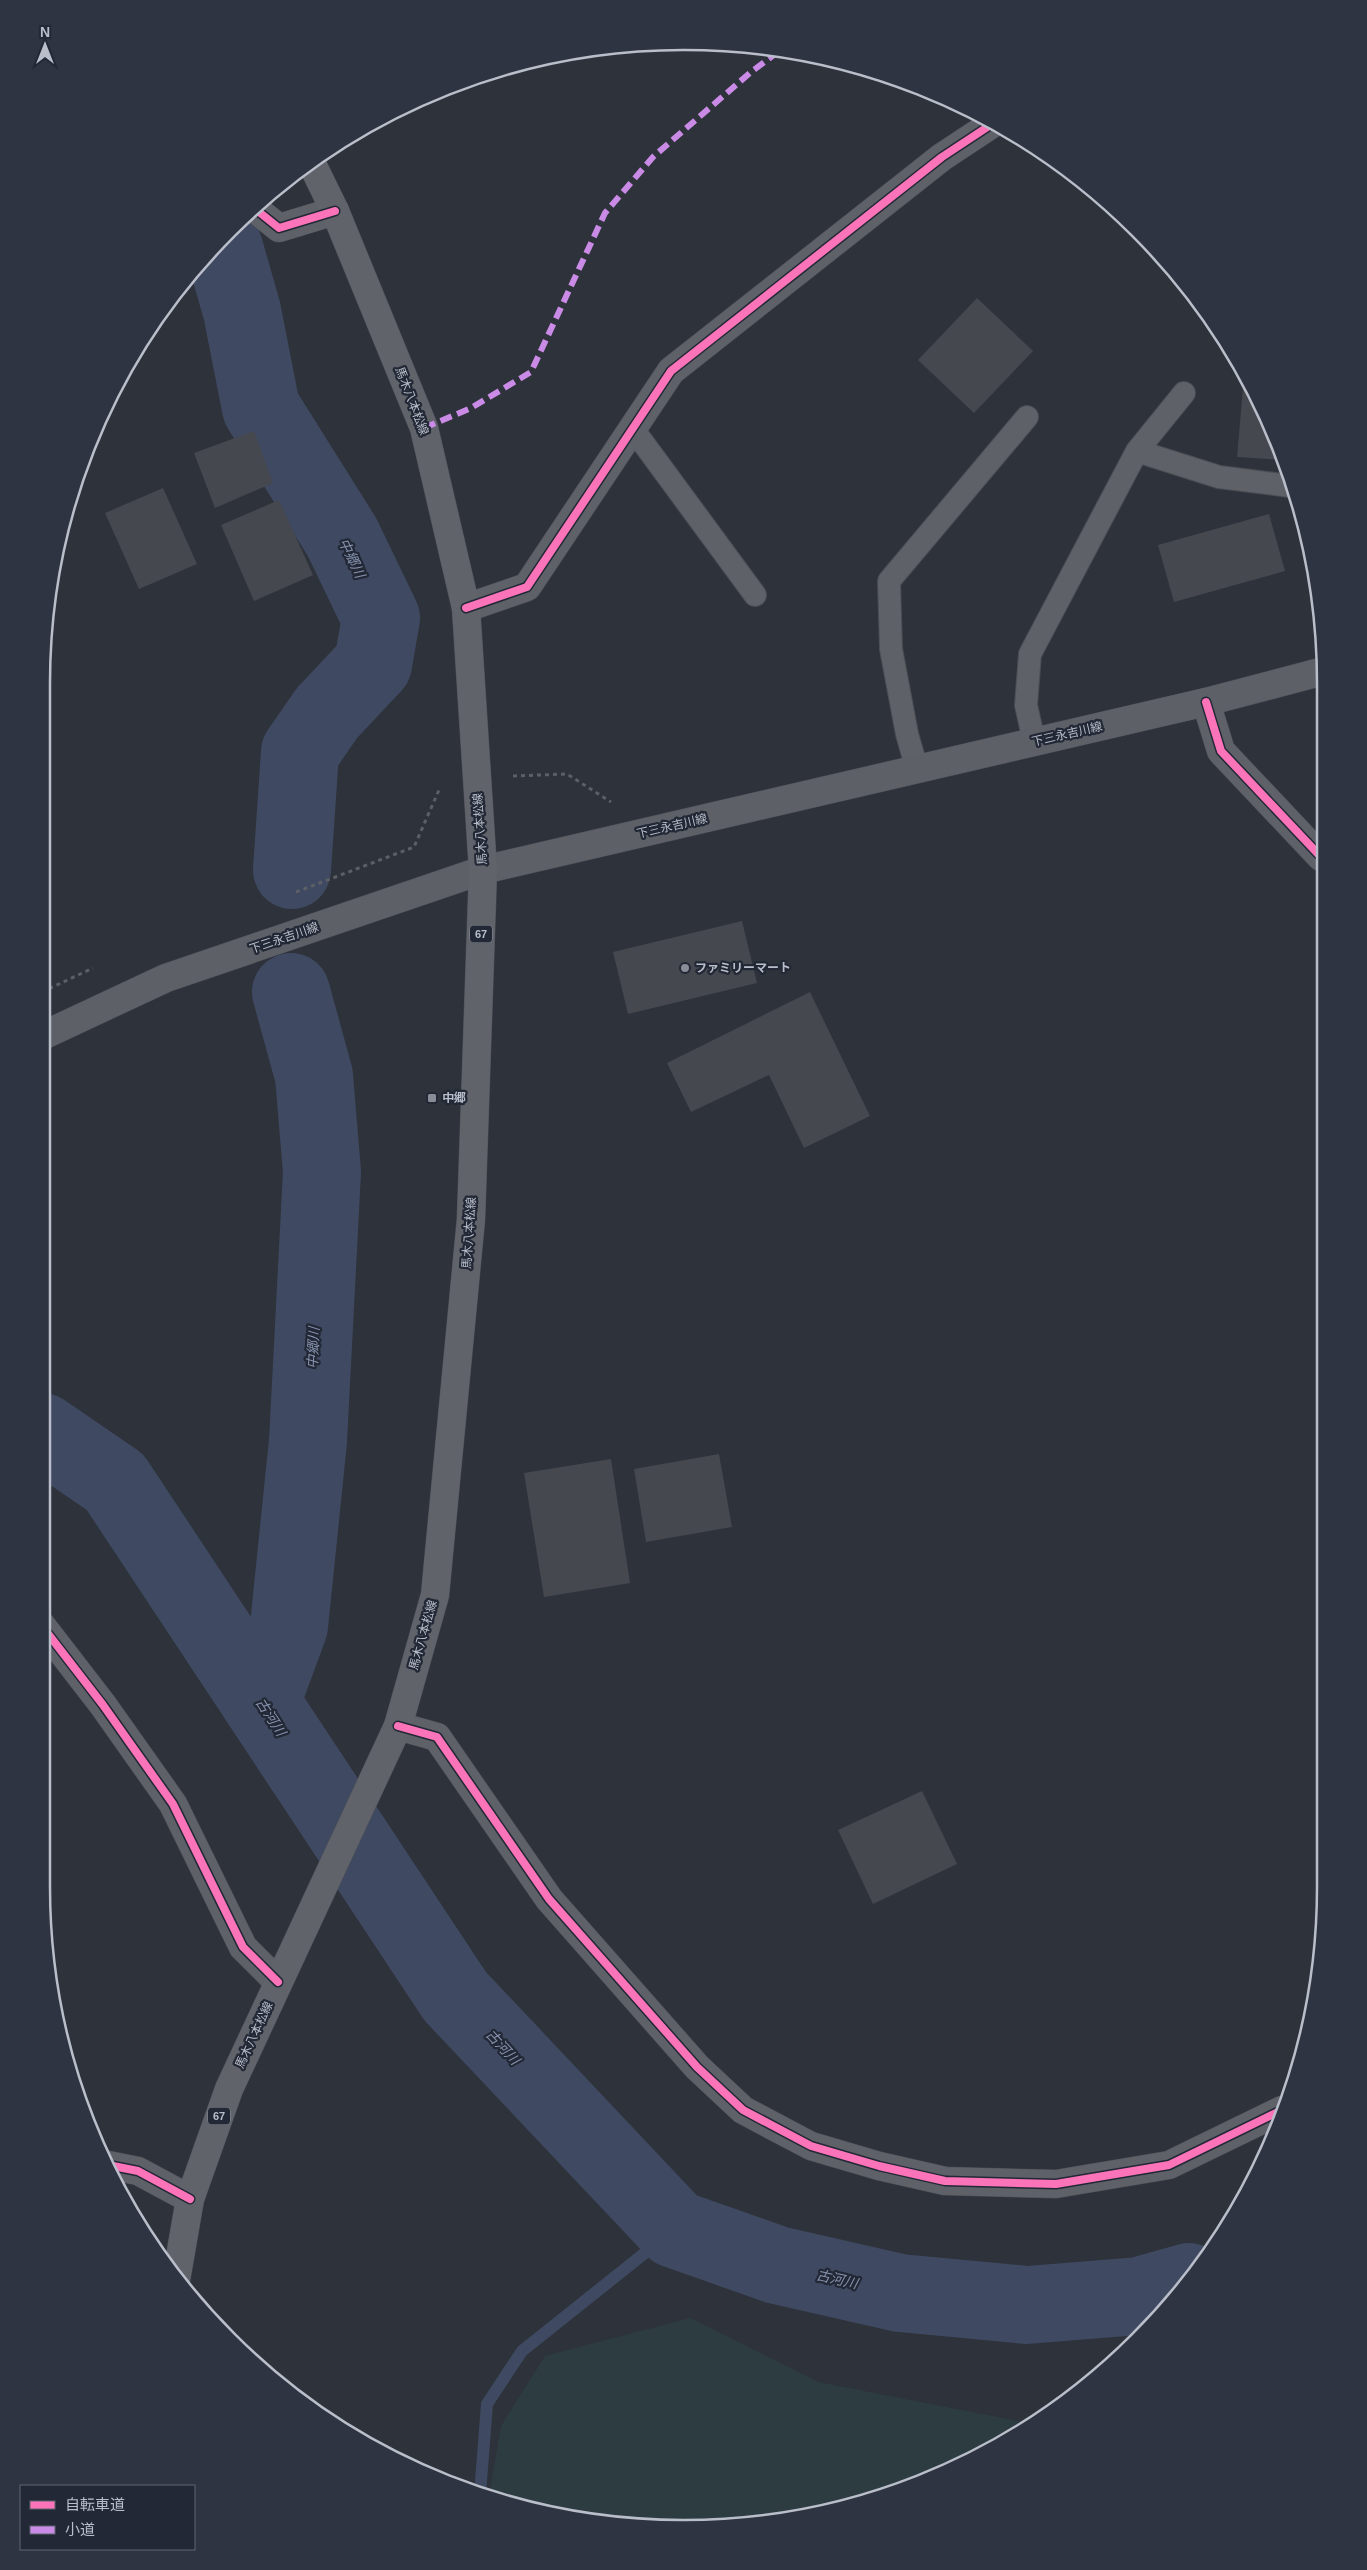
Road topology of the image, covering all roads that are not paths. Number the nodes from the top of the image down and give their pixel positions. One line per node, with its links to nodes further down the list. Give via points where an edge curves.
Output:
1 (987, 128): 7 (street, via 942,157 671,371)
2 (315, 169): 3 (main road, 馬木八本松線 / 67)
3 (335, 211): 4 (street, via 279,228); 11 (main road, 馬木八本松線 / 67, via 424,428)
4 (260, 213)
5 (1184, 393): 8 (lane)
6 (1027, 417): 15 (lane, via 889,581 891,650)
7 (633, 429): 10 (lane); 11 (street, via 527,587)
8 (1137, 451): 9 (lane, via 1219,477); 14 (lane, via 1030,654 1026,705)
9 (1285, 485)
10 (755, 595)
11 (466, 608): 17 (main road, 馬木八本松線 / 67)
12 (1317, 673): 13 (main road, 下三永吉川線)
13 (1206, 702): 14 (main road, 下三永吉川線); 16 (street, via 1221,751)
14 (1034, 741): 15 (main road, 下三永吉川線)
15 (917, 768): 17 (main road, 下三永吉川線)
16 (1317, 853)
17 (483, 870): 18 (main road, 下三永吉川線, via 166,978); 20 (main road, 馬木八本松線 / 67, via 471,1219 436,1575 434,1595)
18 (50, 1032)
19 (50, 1636): 21 (street, via 103,1704 173,1804 243,1947)
20 (398, 1726): 21 (main road, 馬木八本松線 / 67); 22 (street, via 438,1737 549,1899 697,2067 743,2110 812,2146 945,2182 1056,2184 1169,2165)
21 (284, 1971): 24 (main road, 馬木八本松線 / 67, via 229,2089)
22 (1275, 2114)
23 (115, 2166): 24 (street, via 138,2171)
24 (190, 2199): 25 (main road, 馬木八本松線 / 67)
25 (178, 2268)

